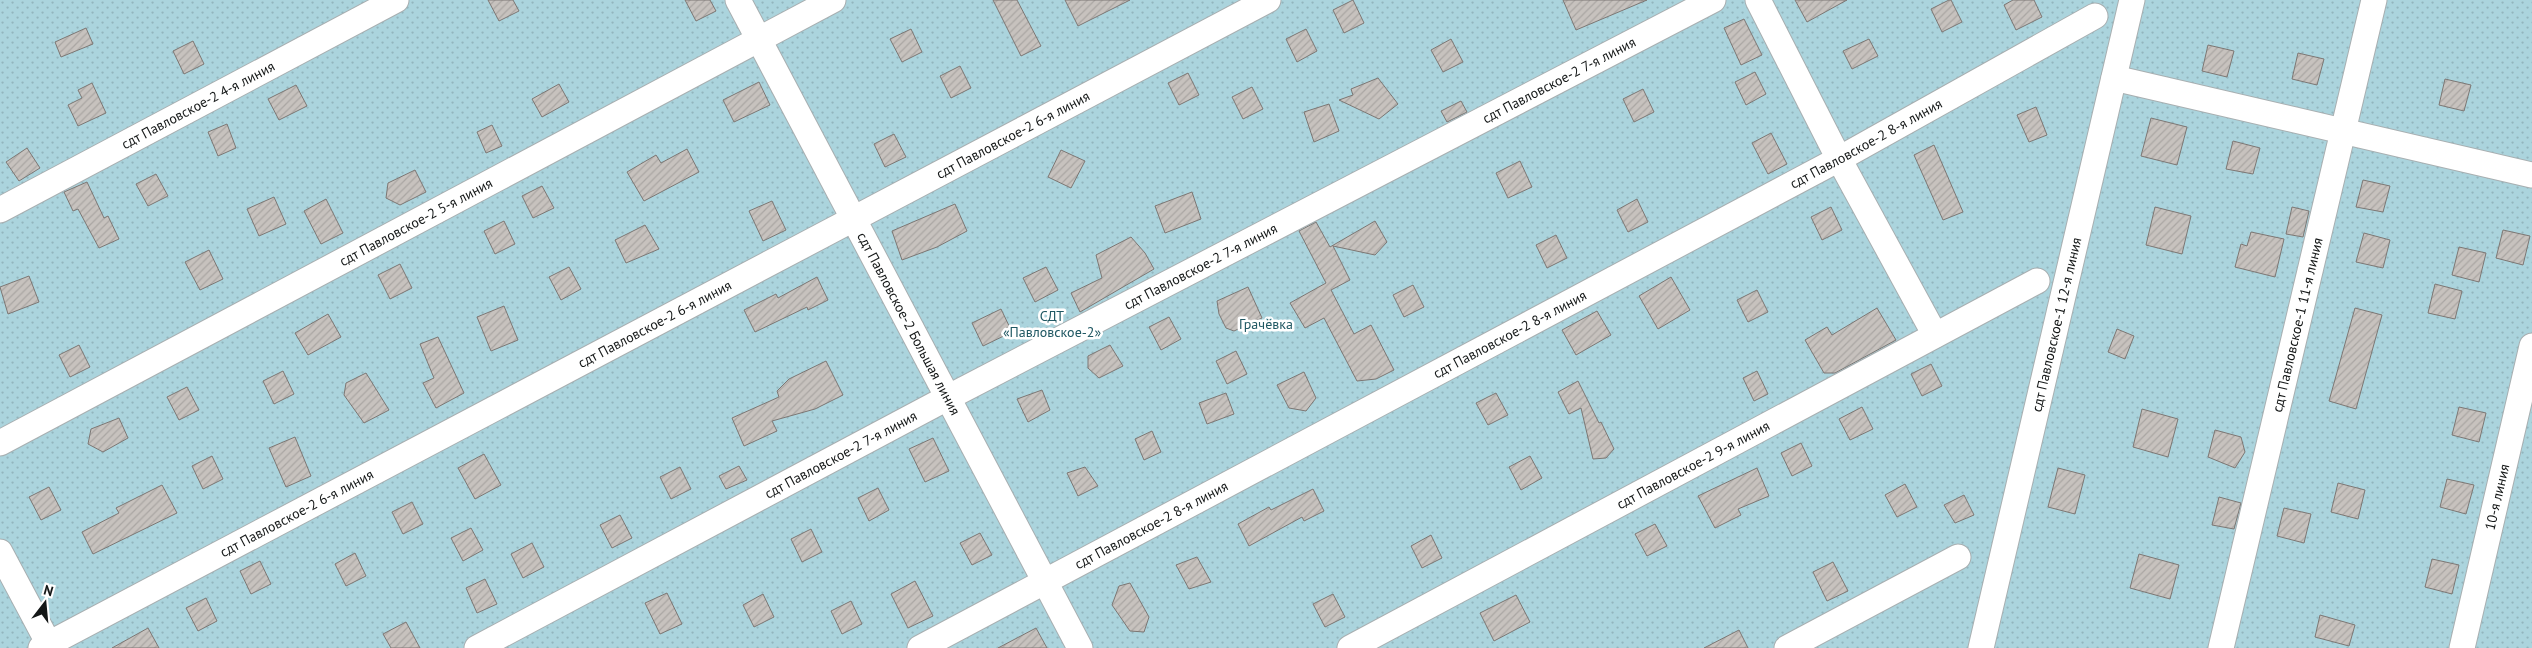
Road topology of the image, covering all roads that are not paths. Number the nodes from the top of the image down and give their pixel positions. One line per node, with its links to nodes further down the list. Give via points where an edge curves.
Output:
1 (396, 0): 15 (street, сдт Павловское-2 4-я линия)
2 (738, 0): 10 (street, сдт Павловское-2 Большая линия)
3 (833, 0): 10 (street, сдт Павловское-2 5-я линия)
4 (1268, 0): 16 (street, сдт Павловское-2 6-я линия)
5 (1713, 0): 20 (street, сдт Павловское-2 7-я линия)
6 (1758, 0): 13 (street)
7 (2132, 0): 11 (street, сдт Павловское-1 12-я линия)
8 (2374, 0): 12 (street, сдт Павловское-1 11-я линия)
9 (2095, 16): 13 (street, сдт Павловское-2 8-я линия)
10 (759, 39): 16 (street, сдт Павловское-2 Большая линия); 21 (street, сдт Павловское-2 5-я линия)
11 (2114, 78): 12 (street); 31 (street, сдт Павловское-1 12-я линия)
12 (2344, 133): 14 (street); 32 (street, сдт Павловское-1 11-я линия)
13 (1839, 159): 18 (street); 24 (street, сдт Павловское-2 8-я линия)
14 (2532, 175)
15 (0, 210)
16 (853, 218): 20 (street, сдт Павловское-2 Большая линия); 25 (street, сдт Павловское-2 6-я линия)
17 (2037, 281): 18 (street, сдт Павловское-2 9-я линия)
18 (1935, 335): 29 (street, сдт Павловское-2 9-я линия)
19 (2532, 346): 33 (street, 10-я линия)
20 (947, 398): 24 (street, сдт Павловское-2 Большая линия); 26 (street, сдт Павловское-2 7-я линия)
21 (0, 443)
22 (0, 552): 25 (street)
23 (1958, 557): 30 (street)
24 (1046, 582): 27 (street, сдт Павловское-2 8-я линия); 28 (street, сдт Павловское-2 Большая линия)
25 (47, 647)
26 (477, 648)
27 (920, 648)
28 (1080, 648)
29 (1350, 648)
30 (1787, 648)
31 (1981, 648)
32 (2222, 648)
33 (2462, 648)

